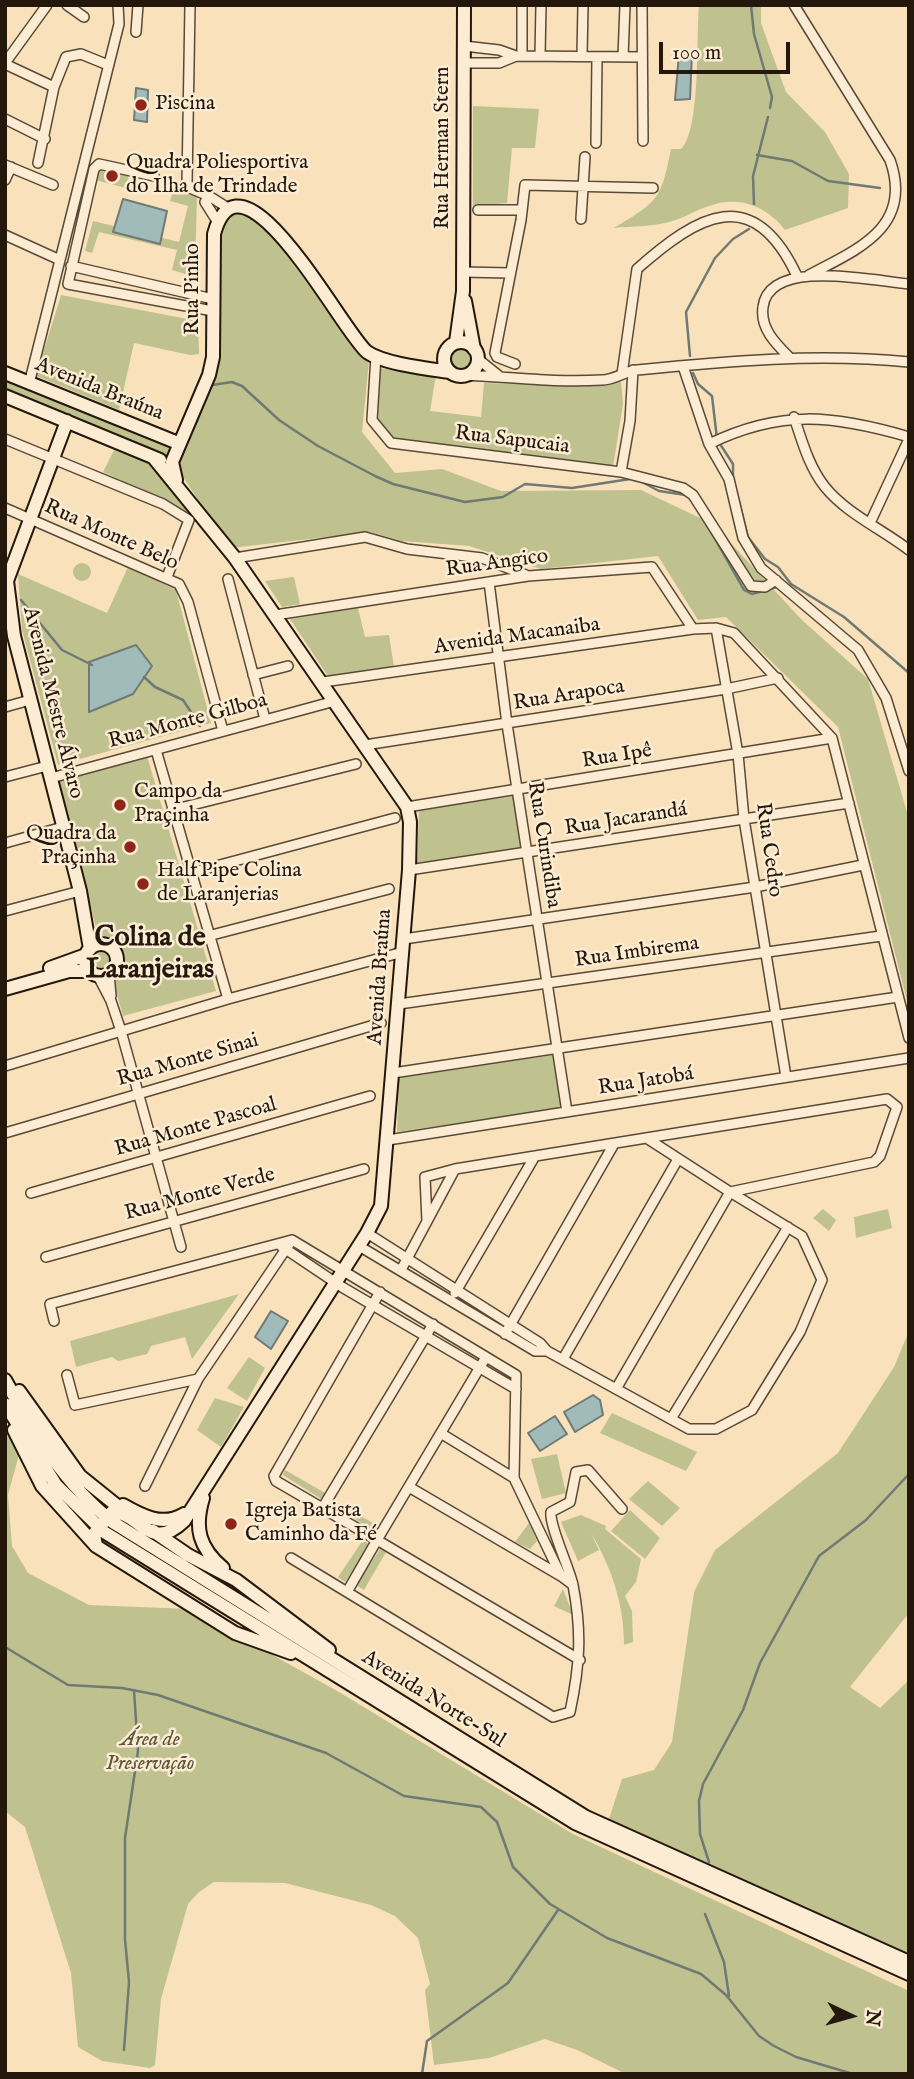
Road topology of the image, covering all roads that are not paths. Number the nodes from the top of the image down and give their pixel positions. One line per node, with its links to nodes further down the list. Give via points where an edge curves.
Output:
1 (47, 5): 23 (street)
2 (67, 5): 13 (street)
3 (118, 5): 24 (street)
4 (138, 5): 14 (street)
5 (190, 5): 38 (street, via 186,174 190,188)
6 (464, 5): 15 (street, Rua Herman Stern)
7 (522, 5): 16 (street)
8 (541, 5): 17 (street)
9 (583, 5): 18 (street)
10 (625, 5): 20 (street)
11 (642, 5): 21 (street)
12 (794, 5): 49 (street, via 890,160 899,184 888,226 863,248)
13 (84, 17)
14 (136, 32)
15 (464, 46): 16 (street); 22 (street, Rua Herman Stern)
16 (519, 56): 17 (street); 22 (street, via 499,63)
17 (540, 56): 18 (street)
18 (582, 57): 19 (street)
19 (597, 57): 20 (street); 29 (street)
20 (623, 57): 21 (street)
21 (641, 57): 28 (street)
22 (464, 63): 47 (street, Rua Herman Stern)
23 (5, 64): 25 (street)
24 (108, 65): 25 (street, via 72,54 66,57); 45 (street)
25 (54, 87): 27 (street)
26 (5, 119): 27 (street)
27 (45, 139): 31 (street)
28 (643, 141)
29 (596, 143)
30 (585, 157): 36 (street)
31 (38, 163)
32 (8, 166): 34 (street); 35 (street)
33 (155, 176): 46 (street, via 99,164 94,169)
34 (5, 180)
35 (53, 185)
36 (583, 186): 37 (street); 41 (street, via 526,184); 42 (street)
37 (653, 187)
38 (207, 199): 39 (street); 43 (street)
39 (229, 208): 43 (street, Rua Pinho); 57 (street, via 241,205 255,210 284,239 367,352)
40 (478, 210): 41 (street)
41 (522, 210): 48 (street)
42 (581, 219)
43 (217, 221): 53 (street, Rua Pinho)
44 (5, 235): 45 (street)
45 (60, 260): 69 (street)
46 (71, 266): 53 (street); 53 (street, via 70,286)
47 (463, 272): 48 (street); 52 (street, Rua Herman Stern)
48 (510, 273): 60 (street, via 495,353)
49 (809, 275): 50 (street); 51 (street)
50 (797, 276): 58 (street, via 770,290 762,312 768,334); 66 (street, via 776,240 745,218 708,220 673,237 637,269)
51 (909, 284)
52 (463, 291): 54 (street, Rua Herman Stern); 56 (street, Rua Herman Stern)
53 (213, 305): 75 (street, Rua Pinho, via 212,365)
54 (456, 342): 55 (street); 56 (street, via 464,342)
55 (444, 354): 61 (street); 64 (street)
56 (476, 354): 67 (street, via 472,371); 68 (street)
57 (376, 356): 61 (street); 80 (street, Rua Sapucaia, via 372,420 391,443)
58 (789, 357): 59 (street); 62 (street)
59 (909, 362)
60 (514, 364)
61 (418, 366): 64 (street)
62 (683, 366): 63 (street); 76 (street)
63 (633, 370): 66 (street); 80 (street)
64 (450, 372): 67 (street)
65 (5, 373): 69 (street, Avenida Braúna)
66 (622, 374): 68 (street, via 606,380)
67 (464, 375): 68 (street)
68 (500, 377)
69 (29, 384): 75 (street, Avenida Braúna)
70 (5, 396): 72 (street, Avenida Braúna)
71 (794, 417): 73 (street, via 865,426); 76 (street, via 764,422); 84 (street, via 824,486)
72 (67, 421): 77 (street, Avenida Braúna); 78 (street, Avenida Mestre Álvaro)
73 (909, 438): 84 (street)
74 (5, 439): 78 (street)
75 (178, 443): 79 (street, Rua Pinho)
76 (709, 444): 91 (street, via 729,479 750,553)
77 (153, 457): 79 (street); 81 (street, Avenida Braúna)
78 (53, 459): 83 (street, Avenida Mestre Álvaro); 88 (street, via 163,504 189,520)
79 (172, 462): 81 (street, Avenida Braúna)
80 (621, 472): 91 (street, Rua Sapucaia, via 694,495 751,586 765,587)
81 (180, 488): 86 (street, Avenida Braúna)
82 (5, 508): 83 (street, Rua Monte Belo)
83 (30, 519): 88 (street, Rua Monte Belo); 90 (street, Avenida Mestre Álvaro)
84 (870, 523): 85 (street)
85 (909, 550)
86 (235, 558): 87 (street, via 371,537 407,549 482,558); 93 (street, Avenida Braúna)
87 (528, 576): 92 (street, Rua Angico); 95 (street, Rua Angico, via 652,567)
88 (167, 577): 108 (street, Rua Monte Belo, via 178,584 188,602)
89 (228, 579): 99 (street)
90 (6, 580): 96 (street, Avenida Mestre Álvaro)
91 (776, 580): 113 (street, via 858,650 886,698)
92 (489, 582): 93 (street, Rua Angico); 97 (street, Rua Curindiba)
93 (275, 615): 101 (street, Avenida Braúna)
94 (716, 628): 95 (street, Avenida Macanaiba); 100 (street, via 734,633); 102 (street, Rua Cedro)
95 (693, 629): 97 (street, Avenida Macanaiba)
96 (10, 637): 103 (street, Avenida Mestre Álvaro)
97 (498, 657): 101 (street, Avenida Macanaiba); 107 (street, Rua Curindiba)
98 (288, 666): 99 (street)
99 (253, 675): 106 (street)
100 (778, 678): 102 (street, Rua Arapoca); 109 (street)
101 (323, 682): 104 (street, Avenida Braúna)
102 (726, 689): 107 (street, Rua Arapoca); 112 (street, Rua Cedro)
103 (30, 700): 105 (street); 115 (street, Avenida Mestre Álvaro)
104 (335, 701): 106 (street, Rua Monte Gilboa); 110 (street, Avenida Braúna)
105 (5, 707)
106 (265, 719): 108 (street, Rua Monte Gilboa)
107 (507, 724): 110 (street, Rua Arapoca); 117 (street, Rua Curindiba)
108 (223, 731): 111 (street, Rua Monte Gilboa)
109 (832, 738): 112 (street, Rua Ipê); 118 (street)
110 (365, 745): 119 (street, Avenida Braúna)
111 (156, 750): 115 (street, Rua Monte Gilboa); 120 (street)
112 (738, 754): 117 (street, Rua Ipê); 122 (street, Rua Cedro)
113 (908, 763)
114 (356, 764): 120 (street)
115 (49, 772): 116 (street, Rua Monte Gilboa); 123 (street, Avenida Mestre Álvaro)
116 (5, 777)
117 (517, 791): 119 (street, Rua Ipê); 125 (street, Rua Curindiba)
118 (849, 803): 122 (street, Rua Jacarandá); 126 (street)
119 (407, 807): 127 (street, Avenida Braúna, via 411,822)
120 (172, 810): 128 (street)
121 (395, 818): 128 (street)
122 (744, 819): 125 (street, Rua Jacarandá); 129 (street, Rua Cedro)
123 (63, 827): 124 (street); 131 (street, Avenida Mestre Álvaro)
124 (5, 843)
125 (527, 853): 127 (street, Rua Jacarandá); 133 (street, Rua Curindiba)
126 (863, 865): 129 (street); 135 (street)
127 (409, 870): 136 (street, Avenida Braúna)
128 (190, 873): 134 (street)
129 (755, 887): 133 (street); 138 (street, Rua Cedro)
130 (389, 889): 134 (street)
131 (80, 891): 132 (street); 137 (street, Avenida Mestre Álvaro)
132 (5, 911)
133 (537, 920): 136 (street); 141 (street, Rua Curindiba)
134 (208, 936): 144 (street)
135 (881, 936): 138 (street, Rua Imbirema); 143 (street)
136 (403, 945): 144 (street); 145 (street, Avenida Braúna)
137 (92, 950): 139 (street); 139 (street, Avenida Mestre Álvaro, via 110,948 116,957 115,968); 140 (street)
138 (765, 952): 141 (street, Rua Imbirema); 146 (street, Rua Cedro)
139 (99, 973): 142 (street, via 69,971); 148 (street)
140 (5, 980)
141 (547, 983): 145 (street, Rua Imbirema); 150 (street, Rua Curindiba)
142 (5, 989)
143 (898, 997): 146 (street); 149 (street)
144 (228, 999): 148 (street)
145 (399, 1004): 153 (street, Avenida Braúna)
146 (775, 1016): 150 (street); 154 (street, Rua Cedro)
147 (381, 1023): 155 (street, Rua Monte Sinai)
148 (121, 1031): 152 (street); 155 (street)
149 (909, 1038)
150 (557, 1048): 153 (street); 157 (street, Rua Curindiba)
151 (909, 1058): 154 (street, Rua Jatobá)
152 (5, 1066)
153 (393, 1073): 160 (street, Avenida Braúna)
154 (786, 1077): 157 (street, Rua Jatobá)
155 (139, 1094): 158 (street, Rua Monte Sinai); 163 (street)
156 (370, 1096): 163 (street, Rua Monte Pascoal)
157 (567, 1112): 160 (street, Rua Jatobá)
158 (5, 1133)
159 (648, 1139): 161 (street); 164 (street); 167 (street, via 887,1099 896,1103 897,1113 874,1162)
160 (388, 1140): 172 (street, Avenida Braúna, via 381,1206)
161 (614, 1144): 162 (street); 189 (street)
162 (535, 1156): 166 (street); 183 (street)
163 (158, 1157): 168 (street, Rua Monte Pascoal); 169 (street)
164 (678, 1159): 167 (street); 192 (street)
165 (364, 1169): 169 (street, Rua Monte Verde)
166 (455, 1169): 170 (street); 170 (street, via 425,1177)
167 (730, 1192): 171 (street); 198 (street)
168 (31, 1193)
169 (175, 1219): 176 (street); 178 (street, Rua Monte Verde)
170 (427, 1223): 179 (street)
171 (788, 1227): 200 (street); 200 (street, via 802,1236 822,1280 800,1332 752,1410 716,1429 689,1429)
172 (367, 1233): 175 (street, Avenida Braúna); 179 (street)
173 (292, 1240): 174 (street); 177 (street); 180 (street)
174 (278, 1242): 177 (street); 187 (street, via 50,1304)
175 (359, 1245): 180 (street, Avenida Braúna); 181 (street)
176 (181, 1247)
177 (286, 1250): 182 (street); 196 (street)
178 (46, 1257)
179 (408, 1259): 181 (street); 183 (street)
180 (344, 1270): 182 (street, Avenida Braúna); 184 (street)
181 (401, 1270): 185 (street)
182 (336, 1283): 186 (street); 205 (street, Avenida Braúna)
183 (456, 1290): 185 (street); 189 (street)
184 (380, 1292): 186 (street); 188 (street)
185 (450, 1300): 189 (street)
186 (373, 1304): 190 (street); 208 (street, via 274,1476)
187 (54, 1321)
188 (433, 1324): 190 (street); 191 (street)
189 (507, 1330): 192 (street, via 535,1351)
190 (426, 1336): 193 (street); 208 (street)
191 (486, 1357): 193 (street); 197 (street, via 516,1376)
192 (563, 1359): 198 (street)
193 (480, 1369): 197 (street); 201 (street)
194 (67, 1375): 196 (street, via 75,1405)
195 (5, 1377): 206 (street, via 23,1395 72,1466); 210 (street, Avenida Norte-Sul, via 63,1475)
196 (198, 1379): 203 (street)
197 (516, 1389): 202 (street)
198 (616, 1389): 200 (street)
199 (6, 1406): 210 (street, Avenida Norte-Sul, via 56,1485); 213 (street, via 33,1472)
200 (671, 1419)
201 (442, 1434): 202 (street); 204 (street)
202 (514, 1478): 215 (street)
203 (145, 1486)
204 (409, 1487): 212 (street); 215 (street)
205 (205, 1491): 207 (street, Avenida Braúna); 216 (street, Avenida Braúna, via 198,1519 201,1542)
206 (100, 1493): 207 (street, via 159,1520 172,1520); 211 (street)
207 (195, 1505): 211 (street, Avenida Braúna, via 180,1525)
208 (323, 1507): 212 (street)
209 (622, 1508): 217 (street, via 588,1470 576,1472 570,1502 551,1512 549,1521)
210 (103, 1523): 211 (street, via 112,1512 118,1512); 213 (street, via 93,1536); 220 (street, Avenida Norte-Sul)
211 (155, 1533): 216 (street)
212 (377, 1540): 219 (street); 222 (street)
213 (96, 1546): 221 (street)
214 (291, 1558): 219 (street)
215 (561, 1576): 217 (street)
216 (236, 1580): 218 (street)
217 (573, 1585): 222 (street, via 580,1620)
218 (251, 1590): 220 (street, via 260,1602); 224 (street)
219 (347, 1592): 222 (street, via 553,1717 570,1712)
220 (255, 1619): 221 (street, via 243,1631); 223 (street, Avenida Norte-Sul); 224 (street, Avenida Norte-Sul)
221 (216, 1621): 223 (street, via 235,1633)
222 (580, 1660)
223 (324, 1667): 226 (street, Avenida Norte-Sul, via 597,1835)
224 (362, 1679): 225 (street, Avenida Norte-Sul, via 607,1828)
225 (909, 1962)
226 (909, 1974)

